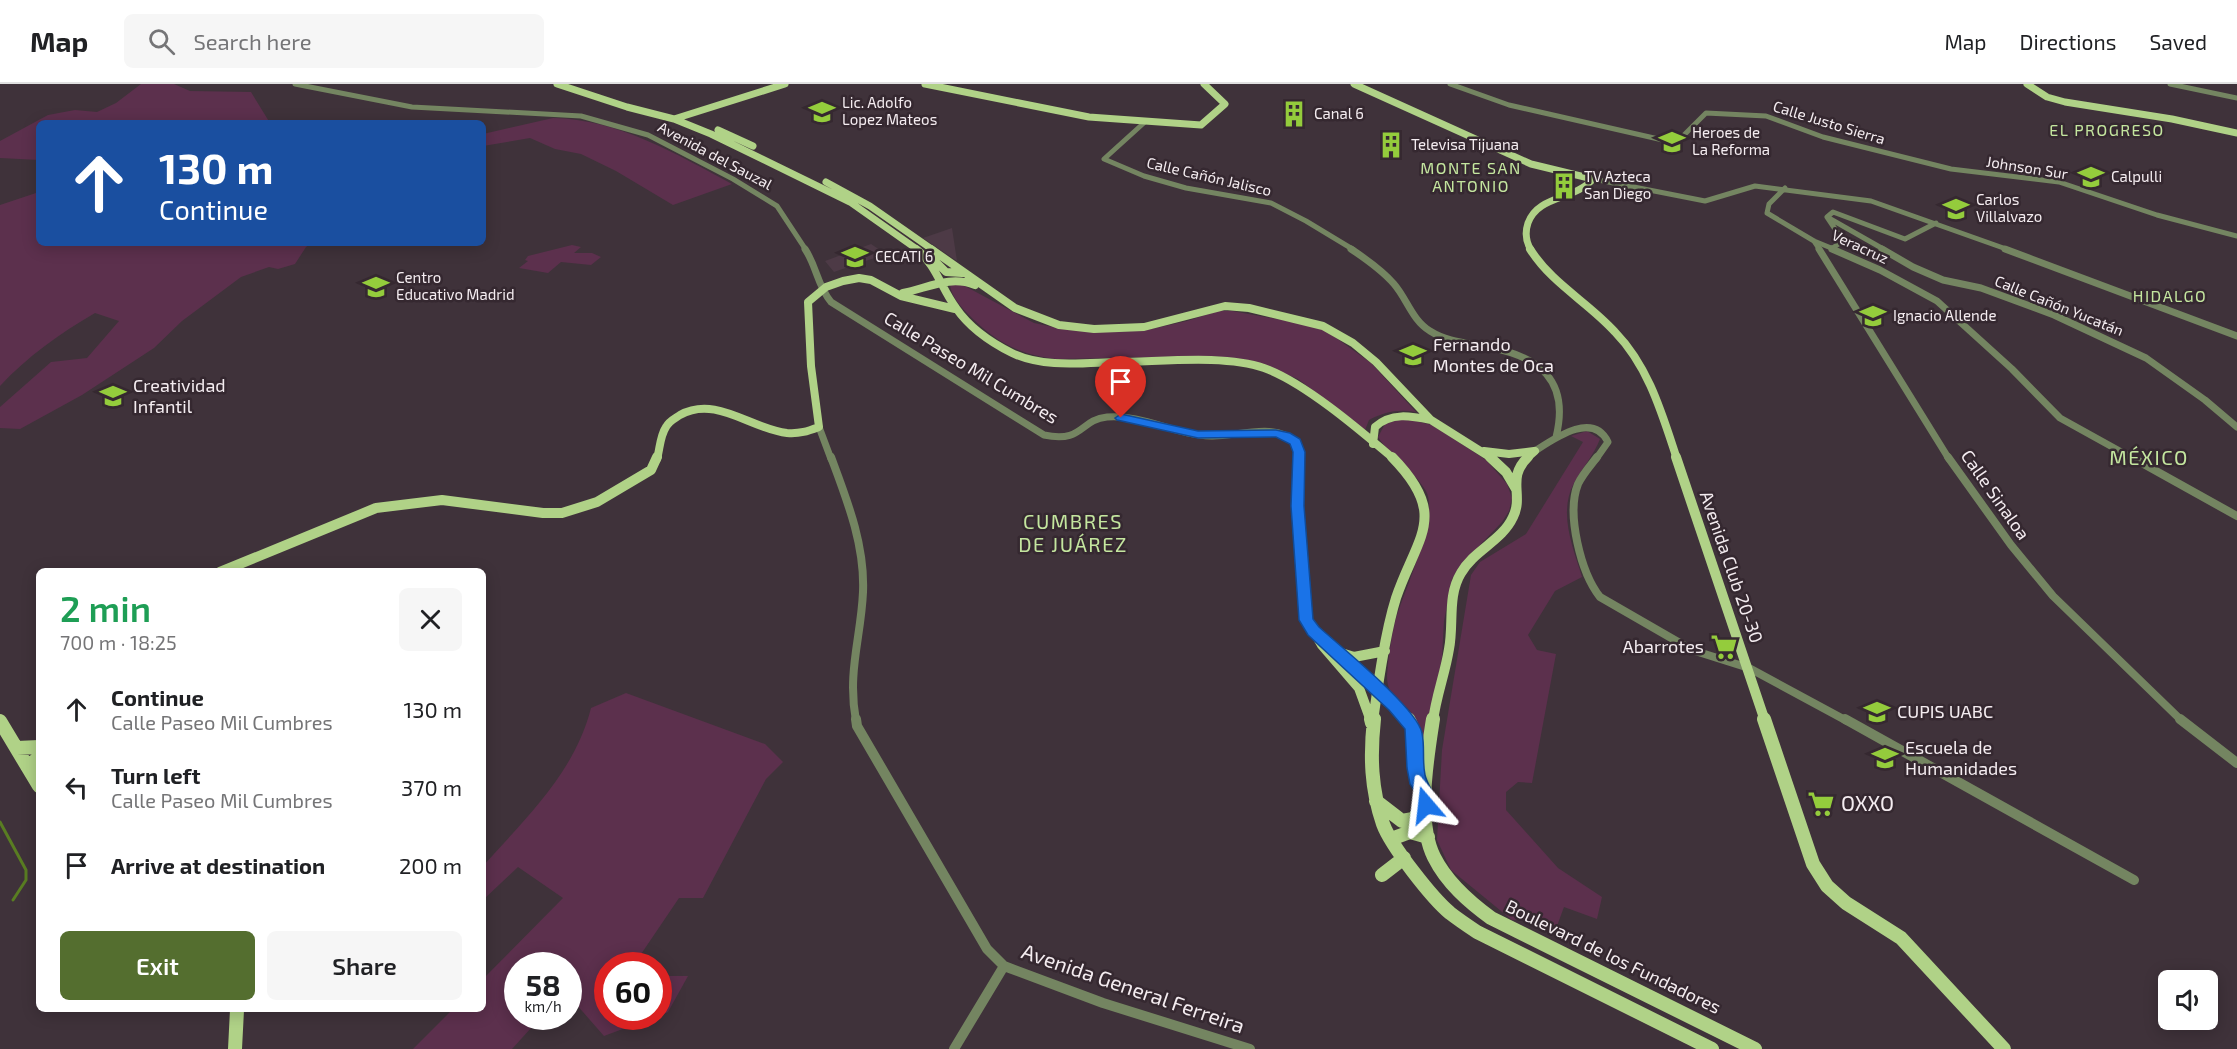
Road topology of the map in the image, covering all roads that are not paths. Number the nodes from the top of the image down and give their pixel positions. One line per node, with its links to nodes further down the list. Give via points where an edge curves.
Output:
1 (295, 84): 33 (street, Avenida del Sauzal, via 412,107 581,116 655,138 777,206 811,258)
2 (557, 84): 15 (main road)
3 (574, 84): 14 (main road)
4 (785, 84): 14 (main road)
5 (925, 84): 16 (main road, via 1089,117)
6 (1204, 84): 16 (main road, via 1225,104 1201,126)
7 (1354, 84): 19 (main road, via 1514,157)
8 (1450, 84): 18 (street, Calle Justo Sierra, via 1509,105 1676,143 1706,113 1771,117 1823,136)
9 (2027, 84): 17 (main road, via 2047,97 2065,102)
10 (2164, 84): 12 (street)
11 (2170, 84): 12 (street)
12 (2186, 88): 13 (street)
13 (2237, 98)
14 (683, 115): 15 (main road); 24 (main road)
15 (674, 119): 21 (main road)
16 (1146, 121): 41 (street, Calle Cañón Jalisco, via 1104,159 1156,181 1275,205 1341,244 1395,285 1411,313 1428,330 1536,365 1559,393)
17 (2237, 133)
18 (1951, 169): 27 (street, Johnson Sur, via 2059,182 2157,215)
19 (1572, 174): 20 (main road); 22 (main road, via 1579,180)
20 (1593, 178): 22 (main road); 23 (street, via 1705,201 1720,200 1751,186)
21 (820, 187): 24 (main road); 30 (main road, via 863,210)
22 (1580, 188): 51 (main road, Avenida Club 20-30, via 1532,212 1526,224 1525,241 1545,270 1613,328 1643,366)
23 (1785, 188): 26 (street, via 1881,204); 28 (street, Veracruz, via 1769,204 1767,213)
24 (843, 190): 31 (main road)
25 (1827, 217): 26 (street, via 1833,212 1905,239); 29 (street, via 1843,241); 40 (street, Calle Cañón Yucatán, via 1913,267 2054,315 2146,358)
26 (1936, 223): 37 (street)
27 (2237, 236)
28 (1814, 241): 29 (street, Veracruz); 57 (street, Calle Sinaloa, via 1921,414 1993,522 2045,588 2193,733)
29 (1831, 249): 46 (street, Veracruz, via 1937,301 2060,417)
30 (927, 257): 31 (main road, via 937,261 946,273); 32 (main road)
31 (965, 273): 35 (main road)
32 (941, 282): 34 (main road); 35 (main road, via 963,280); 36 (main road)
33 (821, 290): 34 (main road, via 846,280 868,279); 39 (main road, via 808,302); 48 (street, Calle Paseo Mil Cumbres, via 831,302 1044,435 1072,436 1104,417 1210,436 1270,433 1290,438 1299,452 1300,551 1306,620)
34 (894, 293): 36 (main road)
35 (996, 295): 38 (main road, via 1037,318 1078,328 1144,327 1225,306 1316,323 1371,357)
36 (956, 309): 42 (main road, via 994,344 1032,360 1228,361 1264,368 1302,387)
37 (2237, 336)
38 (1431, 420): 42 (main road, via 1404,415 1387,418 1375,427); 43 (main road)
39 (819, 427): 47 (main road, via 794,435 718,410 692,410 673,418 666,426 657,464 651,470 580,509 543,513 442,500 397,504 355,515); 66 (street, via 859,540 862,613 851,698 857,726 987,949)
40 (2237, 427)
41 (1556, 437): 44 (street); 51 (street, via 1582,427 1600,430 1608,442 1578,486 1575,502 1575,529 1592,588 1604,599 1692,650)
42 (1374, 444): 49 (main road, via 1408,475 1423,506 1425,525 1396,599)
43 (1482, 451): 44 (main road); 45 (main road, via 1506,472)
44 (1535, 451): 45 (main road, Boulevard de los Fundadores, via 1518,469)
45 (1516, 489): 59 (main road, Boulevard de los Fundadores, via 1517,509 1509,526 1471,558 1456,582 1451,644 1436,701)
46 (2237, 516)
47 (229, 568)
48 (1314, 631): 50 (street, Calle Paseo Mil Cumbres); 54 (main road, via 1364,695)
49 (1385, 651): 50 (main road, via 1354,657); 52 (main road)
50 (1338, 652): 52 (street, Calle Paseo Mil Cumbres)
51 (1749, 668): 65 (street); 73 (main road, Avenida Club 20-30, via 1813,864 1827,886 1900,938)
52 (1377, 689): 54 (main road); 59 (main road, via 1412,726 1417,776)
53 (0, 721): 56 (main road)
54 (1374, 728): 60 (main road, via 1370,765)
55 (36, 747): 56 (main road)
56 (17, 748): 58 (main road)
57 (2237, 763)
58 (33, 769)
59 (1426, 799): 60 (main road, via 1417,818 1407,821 1396,818); 61 (main road, Boulevard de los Fundadores)
60 (1376, 801): 62 (main road)
61 (1428, 837): 62 (main road, via 1403,831); 72 (main road, Boulevard de los Fundadores, via 1450,882 1468,902 1491,918)
62 (1391, 838): 63 (main road)
63 (1404, 858): 64 (main road); 71 (main road, via 1437,900 1477,932)
64 (1382, 875)
65 (2134, 880)
66 (1004, 966): 69 (street); 70 (street, Avenida General Ferreira, via 1103,1003)
67 (237, 1012): 68 (main road)
68 (235, 1049)
69 (954, 1049)
70 (1250, 1049)
71 (1712, 1049)
72 (1755, 1049)
73 (2004, 1049)

